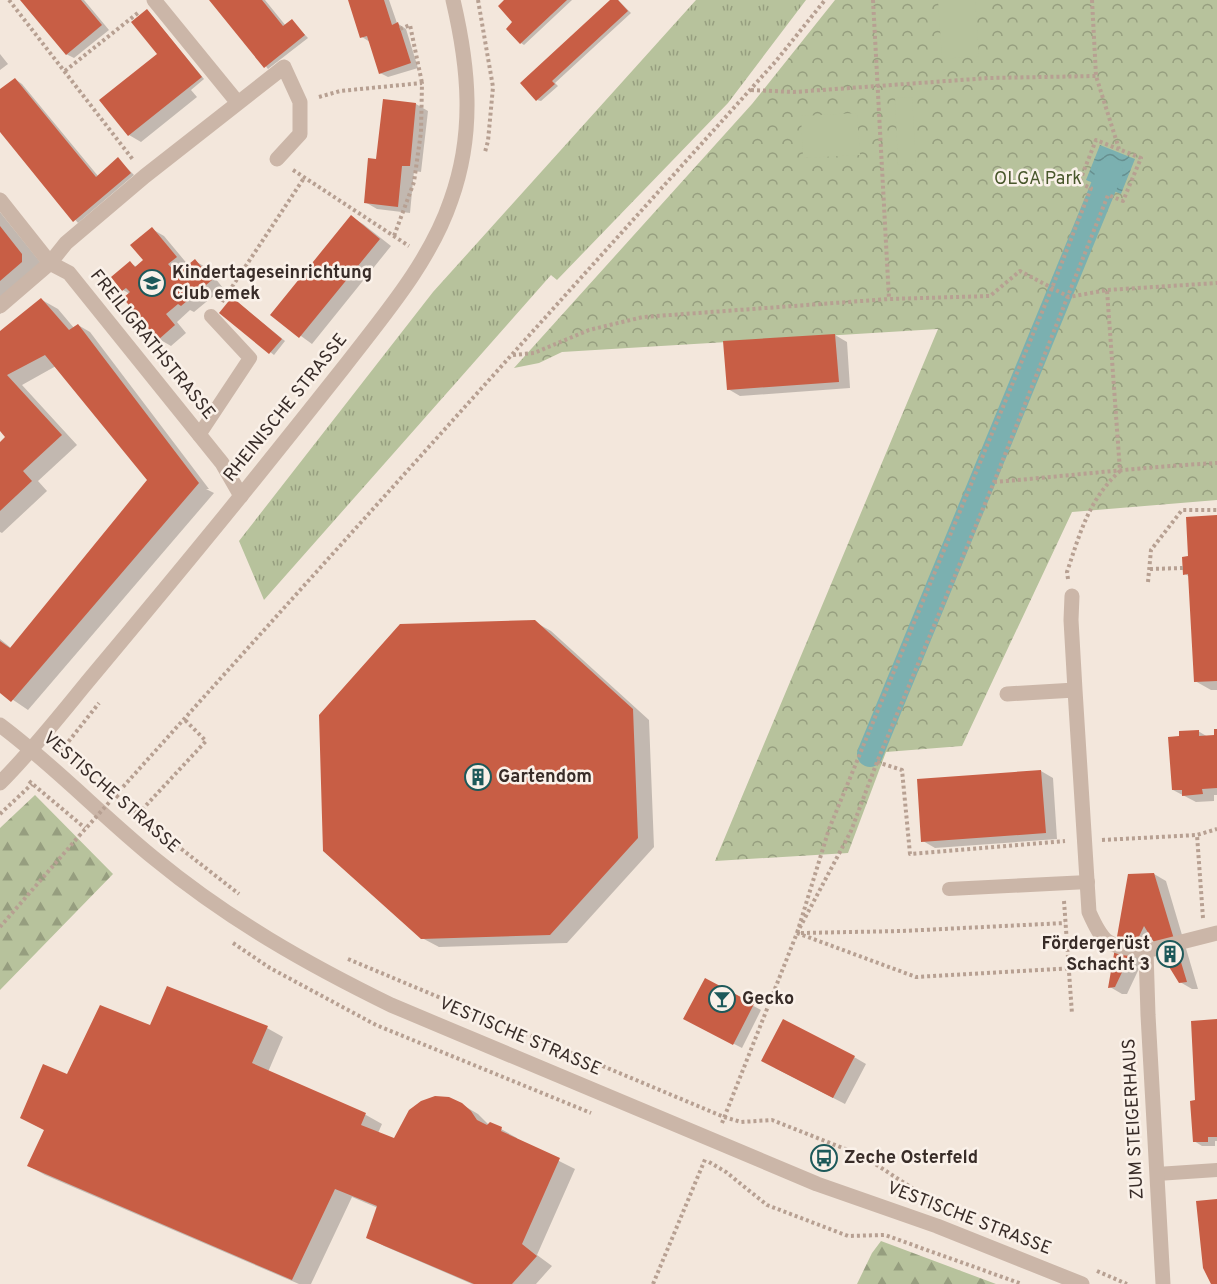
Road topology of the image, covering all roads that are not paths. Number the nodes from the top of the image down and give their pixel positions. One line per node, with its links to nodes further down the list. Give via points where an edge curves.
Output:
1 (154, 0): 3 (street)
2 (453, 0): 10 (street, RHEINISCHE STRASSE, via 468,80 467,131 457,185 440,231 384,315)
3 (238, 104): 4 (street, via 284,67 300,102 300,135); 6 (street, via 66,243)
4 (277, 159)
5 (0, 200): 6 (street, FREILIGRATHSTRASSE)
6 (50, 263): 7 (street); 9 (street, FREILIGRATHSTRASSE, via 69,273)
7 (0, 306)
8 (211, 316): 9 (lane, via 250,358)
9 (200, 435): 10 (street, FREILIGRATHSTRASSE)
10 (241, 496): 15 (street, RHEINISCHE STRASSE)
11 (1072, 596): 12 (street)
12 (1075, 690): 13 (street); 17 (street)
13 (1007, 694)
14 (0, 725): 15 (street, VESTISCHE STRASSE)
15 (32, 749): 16 (street, RHEINISCHE STRASSE); 23 (street, VESTISCHE STRASSE, via 153,858 226,913 292,954 391,1005 817,1184 937,1226)
16 (0, 783)
17 (1088, 882): 18 (lane); 20 (street, via 1089,912 1099,935 1113,946)
18 (949, 889)
19 (1211, 934): 20 (street)
20 (1146, 951): 22 (street, ZUM STEIGERHAUS)
21 (1217, 1170): 22 (lane)
22 (1157, 1174): 25 (street, ZUM STEIGERHAUS)
23 (1063, 1280): 24 (street, VESTISCHE STRASSE)
24 (1082, 1284)
25 (1163, 1284)

